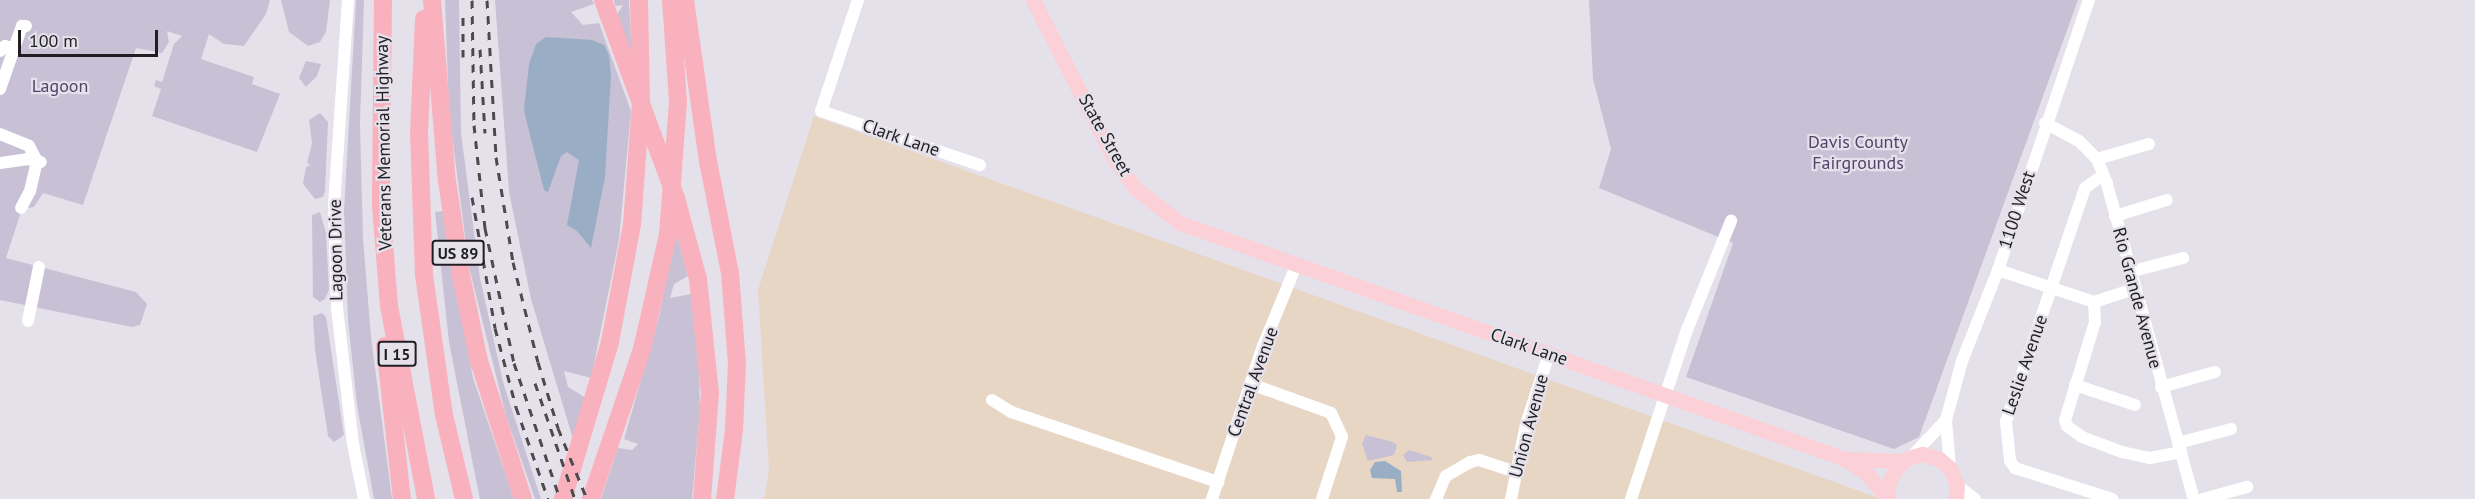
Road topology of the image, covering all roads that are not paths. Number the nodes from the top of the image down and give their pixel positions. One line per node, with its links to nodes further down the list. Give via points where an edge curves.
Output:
1 (348, 0): 58 (street, Lagoon Drive, via 334,206 336,296 345,386)
2 (383, 0): 25 (highway, Veterans Memorial Highway / I 15)
3 (425, 0): 61 (highway, Veterans Memorial Highway / I 15, via 418,132 424,275 444,415)
4 (432, 0): 62 (highway, US 89, via 447,182 461,274 482,372)
5 (603, 0): 65 (highway, via 681,213 703,309 710,393)
6 (639, 0): 63 (highway, via 641,103 634,204 621,292 598,386)
7 (671, 0): 64 (highway, via 678,102 670,220 650,321)
8 (685, 0): 66 (highway, via 708,161 730,273 737,364)
9 (858, 0): 22 (street, Clark Lane, via 821,111)
10 (1033, 0): 29 (main road, State Street, via 1125,175 1162,212)
11 (2089, 0): 16 (street, 1100 West)
12 (26, 26): 13 (street)
13 (6, 47): 14 (street)
14 (5, 67): 15 (street)
15 (0, 89)
16 (2045, 123): 19 (street, Rio Grande Avenue, via 2079,141); 33 (street, 1100 West)
17 (0, 134): 20 (street, via 29,146)
18 (2149, 144): 19 (street)
19 (2097, 159): 23 (street, Rio Grande Avenue)
20 (39, 162): 21 (street); 26 (street)
21 (0, 163)
22 (980, 165)
23 (2103, 175): 27 (street, Rio Grande Avenue); 35 (street, Leslie Avenue, via 2085,188)
24 (2168, 200): 27 (street)
25 (381, 206): 59 (highway, via 384,340); 60 (highway, Veterans Memorial Highway / I 15, via 389,306)
26 (21, 208)
27 (2115, 216): 34 (street, Rio Grande Avenue)
28 (1731, 221): 44 (street, via 1687,330)
29 (1213, 237): 31 (main road, Clark Lane)
30 (2183, 258): 34 (street)
31 (1296, 266): 39 (main road, Clark Lane); 41 (street, Central Avenue)
32 (39, 267): 38 (street)
33 (1998, 270): 35 (street); 47 (street, 1100 West, via 1962,362)
34 (2130, 272): 36 (street, Rio Grande Avenue)
35 (2051, 289): 37 (street); 73 (street, Leslie Avenue, via 2006,422 2010,462 2015,468)
36 (2134, 289): 37 (street); 43 (street, Rio Grande Avenue)
37 (2094, 302): 42 (street, via 2095,322)
38 (28, 321)
39 (1549, 354): 44 (main road, Clark Lane); 53 (street, Union Avenue)
40 (2215, 372): 43 (street)
41 (1251, 384): 54 (street, Central Avenue); 68 (street, via 1331,413 1342,437)
42 (2075, 385): 46 (street); 49 (street, via 2065,420 2071,431 2122,452 2150,458)
43 (2161, 387): 49 (street, Rio Grande Avenue)
44 (1667, 395): 50 (main road, Clark Lane); 71 (street)
45 (992, 400): 54 (street, via 1011,412)
46 (2135, 405)
47 (1946, 420): 51 (street, 1100 West); 52 (street, 1100 West)
48 (2230, 429): 49 (street)
49 (2180, 447): 74 (street, Rio Grande Avenue)
50 (1845, 459): 51 (main road, Clark Lane); 57 (main road, Clark Lane, via 1867,474)
51 (1907, 459): 52 (main road, Clark Lane, via 1931,456); 57 (main road, via 1890,478)
52 (1950, 468): 56 (main road)
53 (1515, 472): 69 (street, via 1479,460 1470,462 1446,476); 70 (street, Union Avenue)
54 (1218, 482): 67 (street, Central Avenue)
55 (2247, 487): 75 (street)
56 (1957, 492): 72 (street)
57 (1887, 498)
58 (364, 499)
59 (402, 499)
60 (426, 499)
61 (464, 499)
62 (523, 499)
63 (563, 499)
64 (591, 499)
65 (702, 499)
66 (725, 499)
67 (1212, 499)
68 (1322, 499)
69 (1436, 499)
70 (1511, 499)
71 (1631, 499)
72 (1975, 499)
73 (2112, 499)
74 (2194, 499)
75 (2203, 499)

